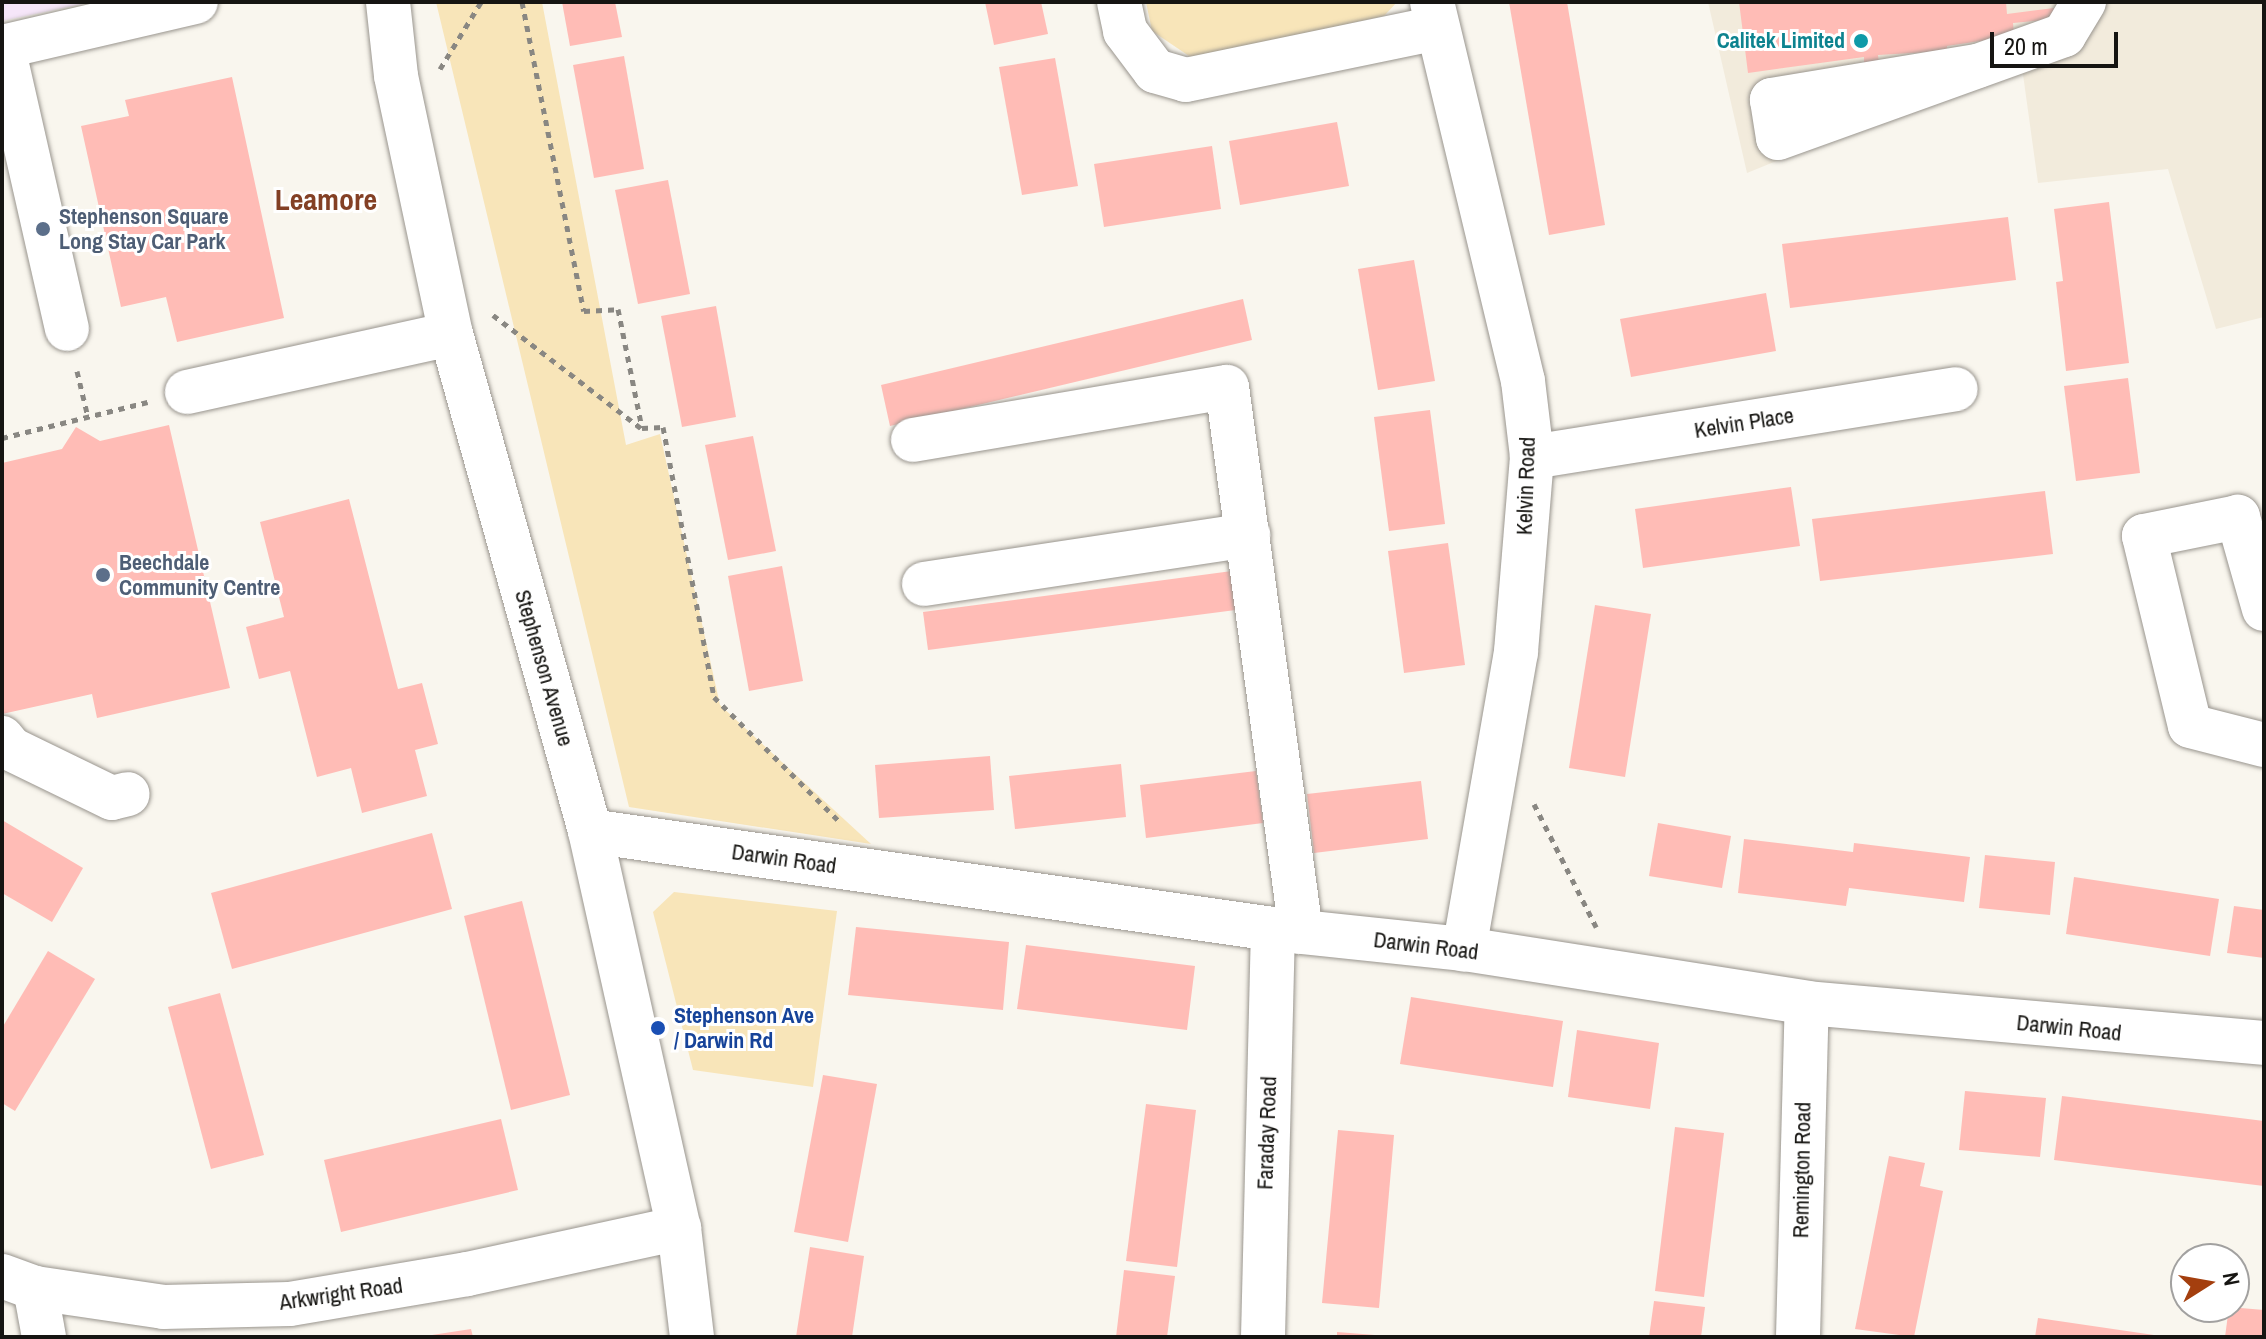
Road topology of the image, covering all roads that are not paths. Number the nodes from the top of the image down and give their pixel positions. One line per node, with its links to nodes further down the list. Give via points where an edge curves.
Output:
1 (196, 2): 6 (street)
2 (388, 2): 9 (street, Stephenson Avenue, via 406,124)
3 (1119, 2): 5 (street, Kelvin Road, via 1125,31 1155,71 1186,80)
4 (2084, 2): 7 (street, via 2064,35)
5 (1435, 15): 13 (street, Kelvin Road, via 1523,381)
6 (3, 47): 8 (street)
7 (1977, 66)
8 (67, 329)
9 (451, 334): 11 (street); 20 (street, Stephenson Avenue)
10 (1956, 389): 13 (street, Kelvin Place)
11 (187, 392)
12 (913, 440): 14 (street, Faraday Road, via 1227,387)
13 (1532, 457): 22 (street, Kelvin Road, via 1516,652)
14 (1248, 535): 15 (street); 21 (street, Faraday Road)
15 (924, 584)
16 (2264, 609): 18 (street, via 2238,517 2144,536 2190,726)
17 (2, 738): 19 (street, via 11,749 112,798)
18 (2264, 745)
19 (128, 794)
20 (590, 831): 21 (street, Darwin Road); 25 (street, Stephenson Avenue)
21 (1287, 930): 22 (street, Darwin Road); 29 (street, Faraday Road)
22 (1464, 949): 23 (street, Darwin Road)
23 (1807, 1003): 24 (street, Darwin Road); 30 (street, Remington Road)
24 (2264, 1043)
25 (679, 1228): 26 (street, Arkwright Road, via 467,1274 290,1304 163,1307); 28 (street, Stephenson Avenue)
26 (19, 1282): 27 (street)
27 (44, 1337)
28 (692, 1337)
29 (1263, 1337)
30 (1798, 1337)

